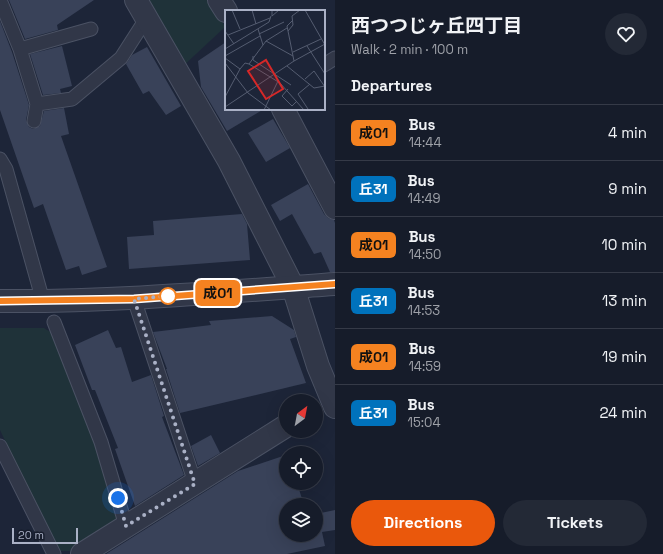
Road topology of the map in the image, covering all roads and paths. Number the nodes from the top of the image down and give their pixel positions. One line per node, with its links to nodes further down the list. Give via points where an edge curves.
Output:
1 (0, 0): 7 (lane)
2 (136, 0): 5 (street)
3 (219, 0): 4 (street)
4 (225, 10)
5 (146, 19): 10 (lane, via 121,58 72,99); 16 (street, via 229,161)
6 (91, 29): 7 (lane)
7 (20, 49): 10 (lane)
8 (335, 58): 9 (lane)
9 (325, 64)
10 (37, 104): 12 (lane)
11 (284, 110): 14 (street)
12 (34, 121)
13 (0, 160): 19 (lane, via 6,169)
14 (335, 208)
15 (335, 284): 16 (street)
16 (293, 287): 17 (street); 21 (street)
17 (134, 299): 19 (street); 24 (lane)
18 (0, 301): 19 (street)
19 (43, 301)
20 (54, 322): 25 (lane, via 101,442)
21 (328, 404)
22 (279, 430): 24 (street)
23 (0, 446): 26 (lane)
24 (195, 484): 25 (street)
25 (126, 526): 27 (street)
26 (54, 554)
27 (82, 554)

